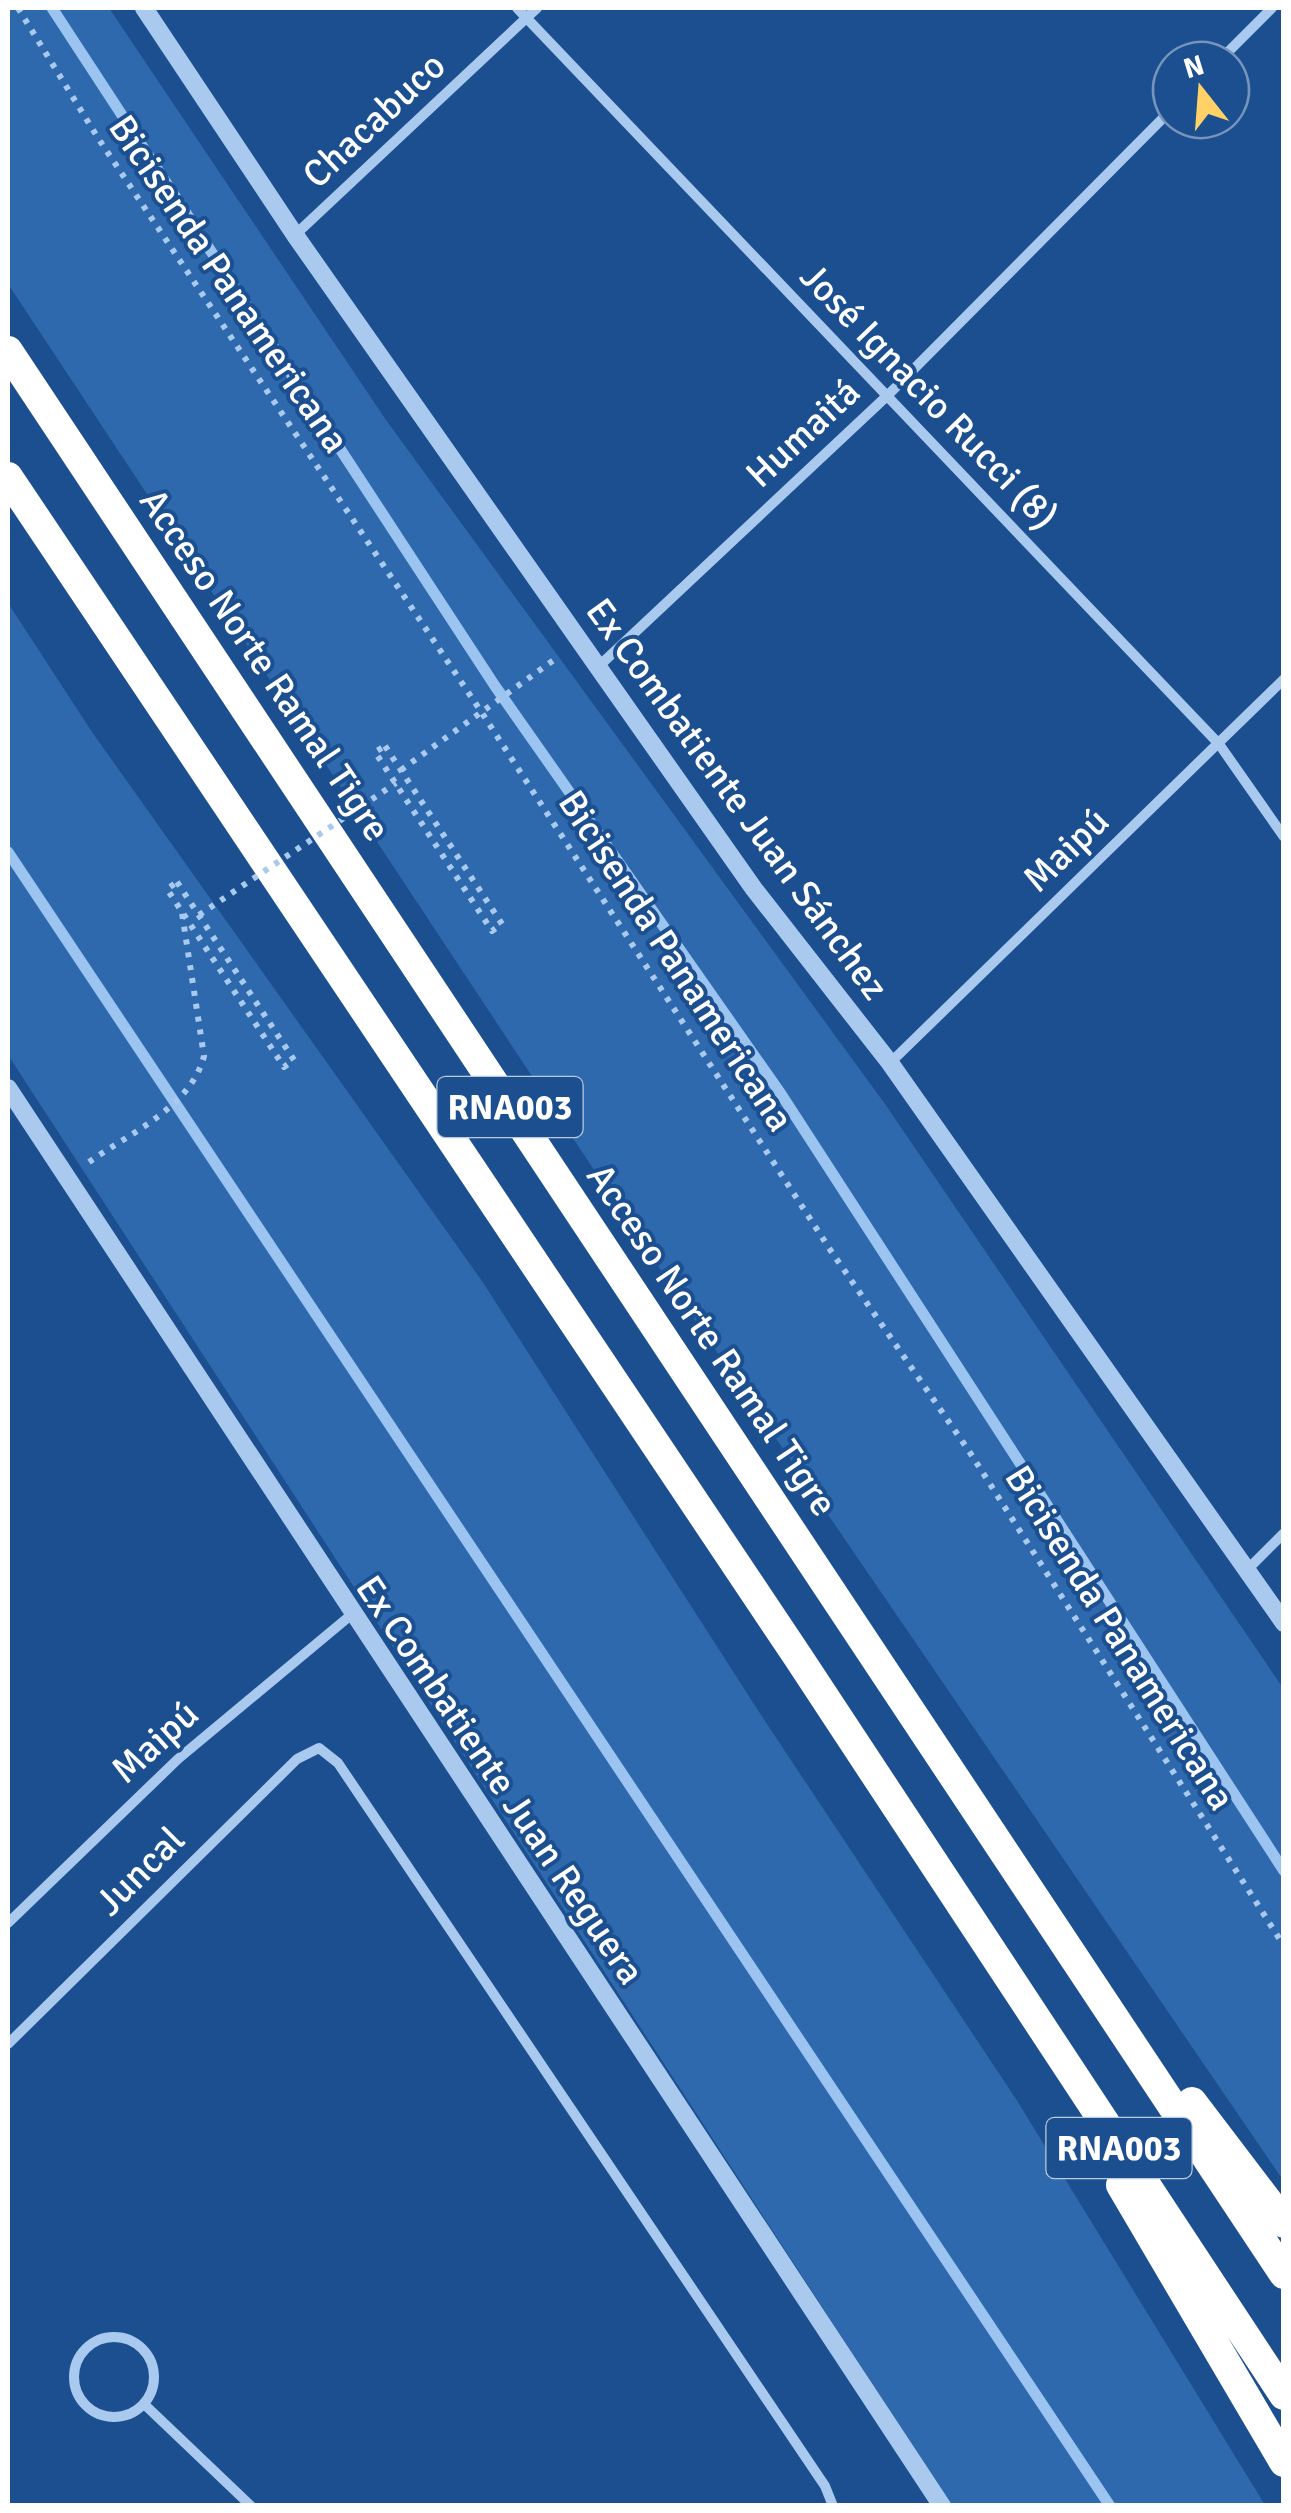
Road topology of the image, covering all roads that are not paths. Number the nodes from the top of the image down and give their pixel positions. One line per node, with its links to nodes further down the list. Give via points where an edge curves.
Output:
1 (144, 8): 8 (street, Ex Combatiente Juan Sánchez)
2 (517, 8): 5 (street, José Ignacio Rucci (8))
3 (537, 8): 5 (street, Chacabuco)
4 (1272, 8): 6 (street)
5 (527, 18): 8 (street, Chacabuco); 10 (street, José Ignacio Rucci (8))
6 (1240, 40)
7 (1151, 130): 10 (street, Humaitá)
8 (295, 235): 14 (street, Ex Combatiente Juan Sánchez)
9 (8, 351): 24 (highway, Acceso Norte Ramal Tigre / RNA003)
10 (888, 395): 14 (street, Humaitá); 16 (street, José Ignacio Rucci (8))
11 (8, 477): 13 (highway, RNA003)
12 (8, 496): 13 (highway)
13 (65, 564): 25 (highway, RNA003)
14 (598, 667): 18 (street, Ex Combatiente Juan Sánchez, via 754,889)
15 (1284, 679): 16 (street, Maipú)
16 (1218, 744): 17 (street, José Ignacio Rucci (8)); 18 (street, Maipú)
17 (1284, 838)
18 (890, 1063): 21 (street, Ex Combatiente Juan Sánchez)
19 (8, 1088): 22 (street, Ex Combatiente Juan Reguera)
20 (1284, 1532): 21 (street)
21 (1248, 1569): 23 (street, Ex Combatiente Juan Sánchez)
22 (351, 1615): 26 (street, Maipú, via 178,1759); 35 (street, Ex Combatiente Juan Reguera)
23 (1284, 1624)
24 (1011, 1864): 28 (highway); 29 (highway, Acceso Norte Ramal Tigre / RNA003)
25 (955, 1902): 30 (highway, RNA003); 32 (highway)
26 (8, 1923)
27 (8, 2044): 34 (street, Juncal, via 297,1759 319,1748 360,1796 826,2486)
28 (1284, 2223)
29 (1284, 2274)
30 (1284, 2395)
31 (144, 2404): 31 (street, via 154,2381 141,2348 106,2338 84,2351 76,2390 93,2411 120,2417); 33 (street)
32 (1284, 2462)
33 (251, 2506)
34 (833, 2506)
35 (942, 2506)

